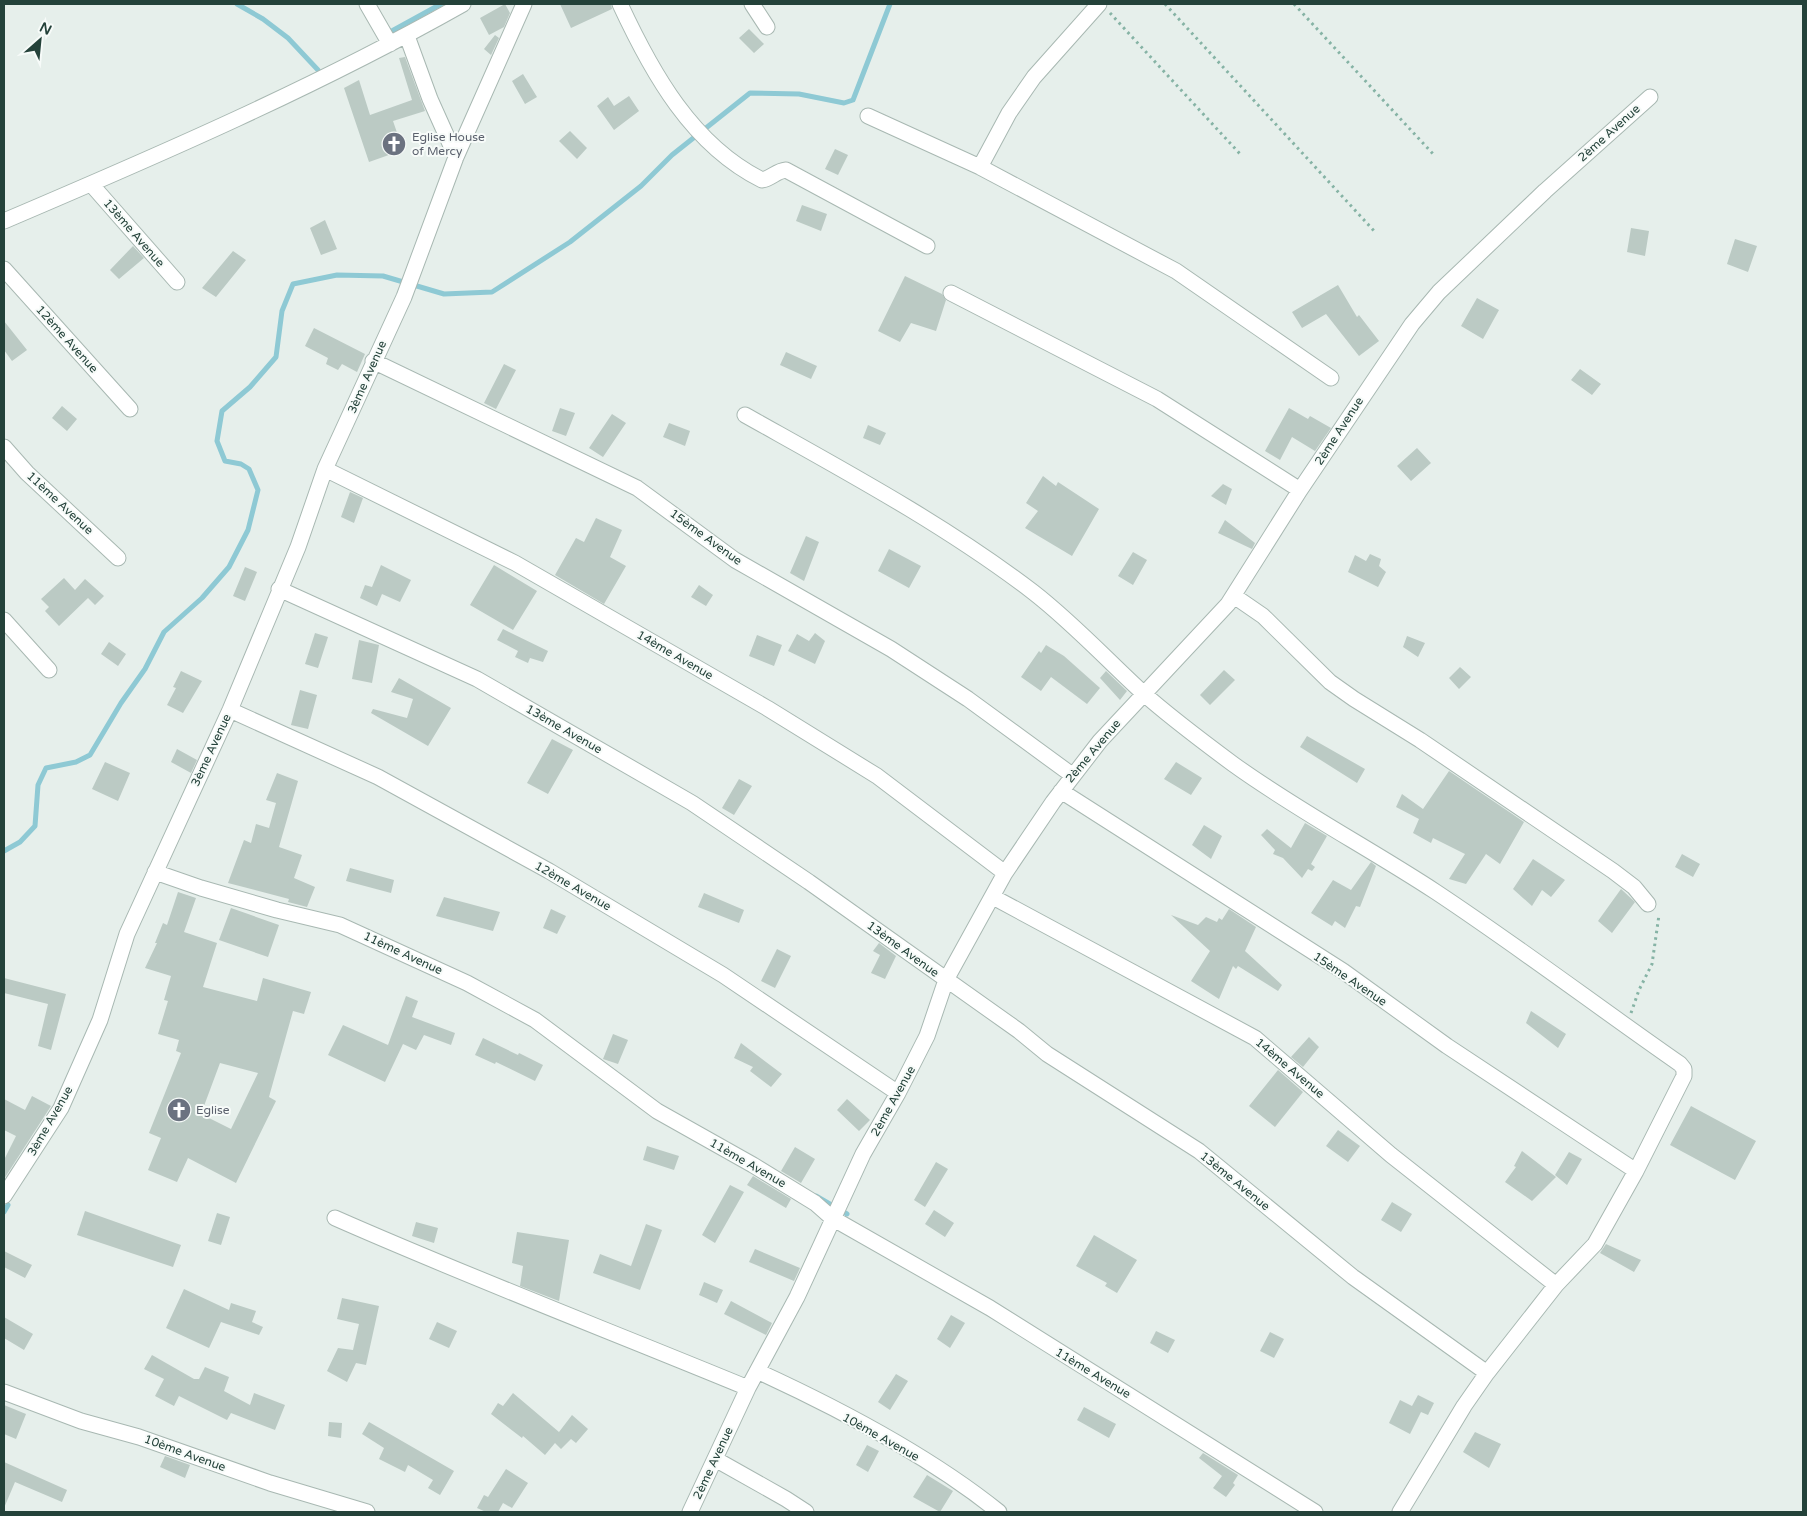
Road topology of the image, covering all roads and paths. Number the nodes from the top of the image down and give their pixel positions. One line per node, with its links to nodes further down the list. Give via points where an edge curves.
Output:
1 (367, 4): 11 (street)
2 (463, 4): 10 (street)
3 (524, 4): 16 (street, 3ème Avenue)
4 (620, 4): 21 (street, via 643,53 687,121 729,158 762,180 769,179 777,171 786,170)
5 (752, 4): 9 (street)
6 (1165, 4): 20 (path)
7 (1294, 4): 15 (path)
8 (1103, 7): 14 (path); 17 (street, via 1034,77 1009,113)
9 (767, 27)
10 (407, 36): 11 (street); 16 (street)
11 (390, 44): 18 (street)
12 (1650, 97): 31 (street, 2ème Avenue, via 1564,173 1439,292 1394,347)
13 (868, 116): 17 (street)
14 (1241, 155)
15 (1434, 155)
16 (456, 157): 25 (street, 3ème Avenue, via 404,296)
17 (980, 167): 26 (street, via 1176,271)
18 (91, 184): 19 (street); 23 (street, 13ème Avenue)
19 (4, 221)
20 (1376, 233)
21 (927, 246)
22 (4, 269): 27 (street, 12ème Avenue)
23 (177, 282)
24 (951, 293): 31 (street, via 1157,399)
25 (373, 360): 30 (street, 3ème Avenue); 39 (street, 15ème Avenue, via 637,488 735,560 891,649 968,699)
26 (1331, 378)
27 (130, 409)
28 (745, 415): 37 (street, via 866,483 1031,590)
29 (4, 447): 32 (street, 11ème Avenue, via 27,473)
30 (326, 469): 33 (street, 3ème Avenue); 42 (street, 14ème Avenue, via 515,563 767,708 877,776)
31 (1300, 490): 34 (street, 2ème Avenue)
32 (118, 558)
33 (279, 589): 38 (street, 3ème Avenue); 45 (street, 13ème Avenue, via 477,679 692,803 810,882)
34 (1234, 596): 37 (street, 2ème Avenue); 44 (street, via 1263,616 1330,682 1613,871 1634,887)
35 (4, 620): 36 (street)
36 (50, 670)
37 (1143, 693): 39 (street, 2ème Avenue); 46 (street, via 1272,791 1436,892)
38 (230, 710): 41 (street, 3ème Avenue); 47 (street, 12ème Avenue, via 378,777 549,871 723,974)
39 (1072, 775): 40 (street, 2ème Avenue)
40 (1061, 791): 42 (street, 2ème Avenue); 48 (street, 15ème Avenue, via 1343,972 1447,1046)
41 (155, 872): 49 (street, 3ème Avenue, via 127,934 100,1020 61,1108); 51 (street, 11ème Avenue, via 201,888 340,925 467,983 535,1020 657,1111 753,1165 815,1203)
42 (1005, 873): 43 (street, 2ème Avenue)
43 (993, 897): 45 (street, 2ème Avenue); 52 (street, 14ème Avenue, via 1255,1038 1391,1155)
44 (1648, 904): 46 (path, via 1660,916 1652,964)
45 (946, 980): 47 (street, 2ème Avenue, via 927,1036); 54 (street, 13ème Avenue, via 1047,1054 1199,1151 1353,1277)
46 (1625, 1026): 48 (street, via 1684,1070 1684,1076)
47 (898, 1093): 51 (street, 2ème Avenue)
48 (1636, 1171): 52 (street, via 1595,1244)
49 (4, 1196)
50 (335, 1218): 55 (street, via 446,1268 564,1312)
51 (832, 1218): 53 (street, 2ème Avenue, via 797,1297); 62 (street, 11ème Avenue, via 990,1308)
52 (1556, 1285): 54 (street)
53 (757, 1371): 55 (street, 2ème Avenue); 61 (street, 10ème Avenue, via 800,1391 948,1475)
54 (1487, 1373): 63 (street)
55 (748, 1388): 57 (street, 2ème Avenue)
56 (4, 1392): 58 (street, 10ème Avenue, via 81,1421 139,1436 270,1483)
57 (715, 1459): 59 (street, 2ème Avenue); 60 (street)
58 (367, 1512)
59 (690, 1512)
60 (806, 1512)
61 (999, 1512)
62 (1315, 1512)
63 (1400, 1512)

